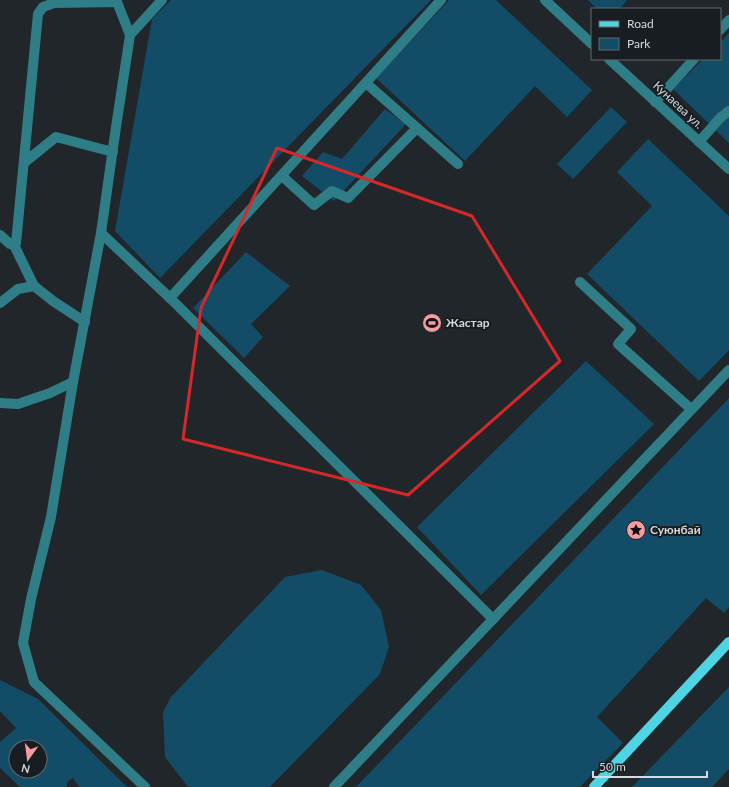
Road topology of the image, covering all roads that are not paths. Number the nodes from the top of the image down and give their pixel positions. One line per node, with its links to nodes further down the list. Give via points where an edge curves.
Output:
1 (162, 0): 6 (street)
2 (441, 0): 10 (street)
3 (545, 0): 7 (street)
4 (729, 20): 5 (street)
5 (721, 29)
6 (130, 35): 15 (street); 16 (street, via 117,2 54,3 44,7 38,14)
7 (591, 43)
8 (610, 60): 11 (street, Кунаева ул.)
9 (693, 60): 11 (street)
10 (366, 83): 13 (street); 19 (street)
11 (655, 102): 14 (street, Кунаева ул.)
12 (729, 111): 14 (street)
13 (418, 128): 17 (street); 19 (street, via 348,198 332,190 314,205)
14 (699, 142): 18 (street, Кунаева ул.)
15 (113, 152): 16 (street, via 56,138); 20 (street)
16 (25, 162): 22 (street)
17 (458, 164)
18 (729, 169)
19 (282, 176): 25 (street)
20 (101, 233): 25 (street); 27 (street)
21 (0, 235): 22 (street)
22 (14, 245): 24 (street)
23 (580, 282): 31 (street, via 631,329 618,344)
24 (34, 286): 26 (street, via 18,290); 27 (street)
25 (170, 298): 32 (street)
26 (0, 303)
27 (85, 322): 29 (street)
28 (729, 370): 31 (street)
29 (73, 382): 30 (street, via 18,404); 34 (street, via 51,517 23,643 34,682)
30 (0, 403)
31 (691, 409): 32 (street)
32 (493, 619): 35 (street)
33 (729, 642): 36 (main road)
34 (145, 787)
35 (334, 787)
36 (594, 787)

